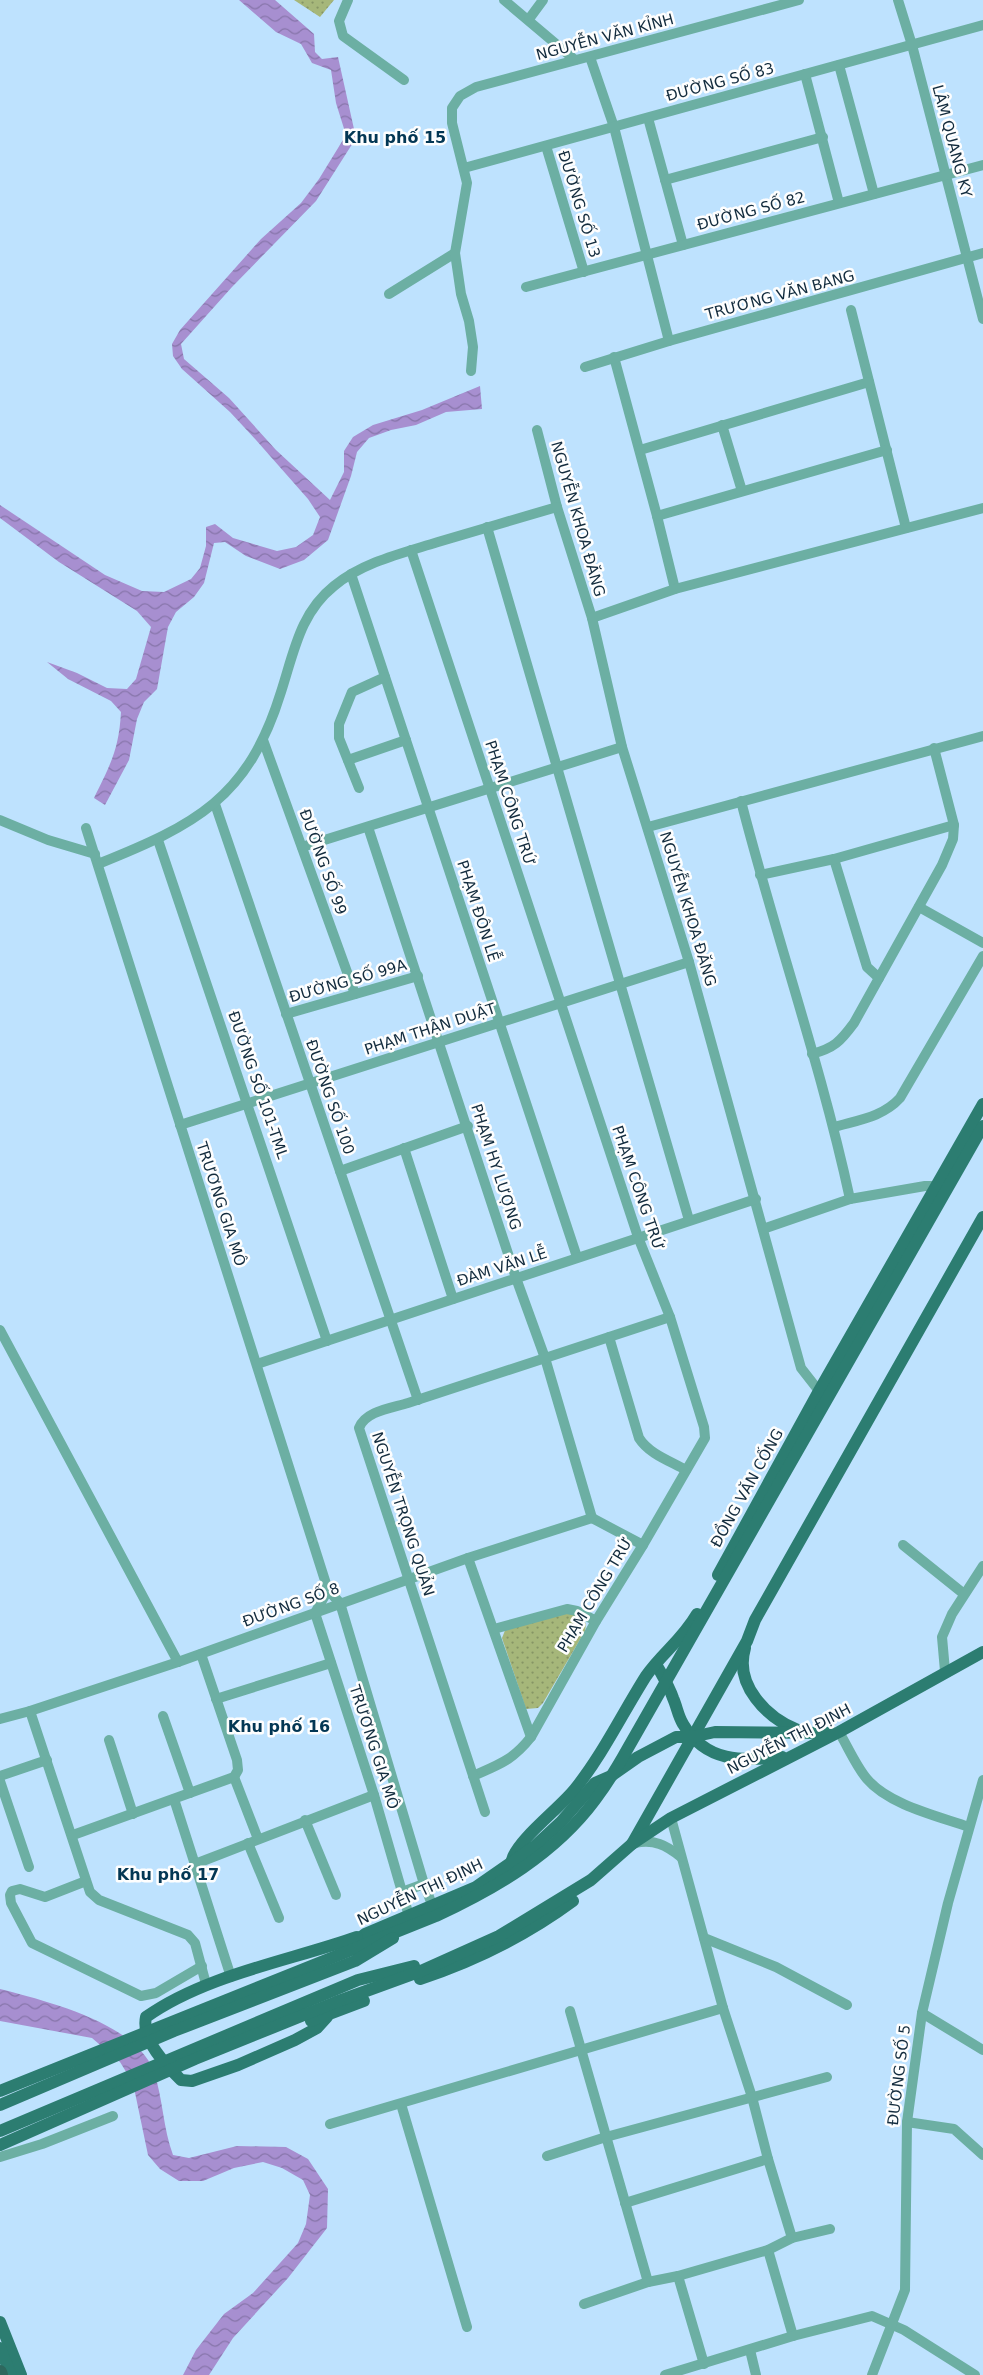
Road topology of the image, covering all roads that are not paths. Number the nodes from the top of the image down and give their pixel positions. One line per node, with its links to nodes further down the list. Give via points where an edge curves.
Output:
1 (348, 0): 13 (street, via 340,21 343,36)
2 (504, 0): 6 (street)
3 (543, 0): 6 (street)
4 (799, 0): 9 (street, NGUYỄN VĂN KỈNH)
5 (898, 0): 8 (street, LÂM QUANG KY)
6 (529, 19): 10 (street)
7 (982, 27): 8 (street, ĐƯỜNG SỐ 83)
8 (912, 45): 11 (street, ĐƯỜNG SỐ 83); 20 (street, LÂM QUANG KY)
9 (590, 57): 10 (street, NGUYỄN VĂN KỈNH); 15 (street)
10 (576, 60): 19 (street, NGUYỄN VĂN KỈNH, via 476,87 460,96 452,108 452,123)
11 (840, 65): 12 (street, ĐƯỜNG SỐ 83); 22 (street)
12 (805, 74): 14 (street, ĐƯỜNG SỐ 83); 16 (street)
13 (404, 80)
14 (648, 118): 15 (street, ĐƯỜNG SỐ 83); 21 (street)
15 (614, 127): 17 (street, ĐƯỜNG SỐ 83); 27 (street)
16 (823, 137): 21 (street); 23 (street)
17 (546, 146): 19 (street, ĐƯỜNG SỐ 83); 29 (street, ĐƯỜNG SỐ 13)
18 (983, 165): 20 (street, ĐƯỜNG SỐ 82)
19 (464, 168): 25 (street, via 467,183)
20 (946, 175): 22 (street, ĐƯỜNG SỐ 82); 28 (street, LÂM QUANG KY)
21 (665, 180): 24 (street)
22 (874, 194): 23 (street, ĐƯỜNG SỐ 82)
23 (839, 203): 24 (street, ĐƯỜNG SỐ 82)
24 (683, 245): 27 (street, ĐƯỜNG SỐ 82)
25 (455, 253): 31 (street); 37 (street, via 472,338)
26 (983, 253): 28 (street, TRƯƠNG VĂN BANG)
27 (648, 254): 29 (street, ĐƯỜNG SỐ 82); 34 (street)
28 (968, 257): 33 (street, LÂM QUANG KY); 34 (street, TRƯƠNG VĂN BANG)
29 (584, 272): 30 (street, ĐƯỜNG SỐ 82)
30 (526, 287)
31 (389, 294)
32 (851, 310): 38 (street)
33 (983, 319)
34 (669, 341): 35 (street, TRƯƠNG VĂN BANG)
35 (614, 358): 36 (street, TRƯƠNG VĂN BANG); 41 (street)
36 (585, 368)
37 (471, 371)
38 (869, 382): 39 (street); 42 (street)
39 (722, 425): 41 (street); 43 (street)
40 (537, 430): 44 (street, NGUYỄN KHOA ĐĂNG)
41 (640, 450): 46 (street)
42 (887, 450): 43 (street); 48 (street)
43 (742, 491): 46 (street)
44 (557, 507): 47 (street); 52 (street, NGUYỄN KHOA ĐĂNG)
45 (983, 508): 48 (street)
46 (657, 516): 51 (street)
47 (487, 527): 49 (street); 60 (street)
48 (906, 528): 51 (street)
49 (411, 550): 50 (street); 62 (street, PHẠM CÔNG TRỨ)
50 (351, 574): 53 (street, PHẠM ĐÔN LỄ); 55 (street, via 333,586 299,630 281,694)
51 (674, 589): 52 (street)
52 (592, 618): 57 (street, NGUYỄN KHOA ĐĂNG)
53 (385, 677): 56 (street, PHẠM ĐÔN LỄ); 59 (street, via 352,692 346,704 339,724 339,738)
54 (983, 736): 58 (street)
55 (263, 740): 64 (street, via 236,781); 72 (street, ĐƯỜNG SỐ 99)
56 (406, 740): 59 (street); 65 (street, PHẠM ĐÔN LỄ)
57 (622, 747): 60 (street); 69 (street, NGUYỄN KHOA ĐĂNG)
58 (934, 748): 63 (street); 67 (street)
59 (348, 760): 61 (street)
60 (557, 768): 62 (street); 83 (street)
61 (359, 788)
62 (490, 788): 65 (street); 85 (street, PHẠM CÔNG TRỨ)
63 (741, 801): 69 (street); 76 (street)
64 (215, 804): 71 (street); 86 (street, ĐƯỜNG SỐ 100)
65 (428, 808): 68 (street); 87 (street, PHẠM ĐÔN LỄ)
66 (0, 820): 73 (street, via 48,840)
67 (954, 825): 74 (street); 77 (street, via 953,839 946,856)
68 (368, 827): 72 (street); 81 (street, PHẠM HY LƯỢNG)
69 (648, 827): 80 (street, NGUYỄN KHOA ĐĂNG)
70 (86, 828): 73 (street, TRƯƠNG GIA MÔ)
71 (158, 840): 75 (street); 91 (street, ĐƯỜNG SỐ 101-TML)
72 (302, 847): 84 (street, ĐƯỜNG SỐ 99)
73 (95, 854): 75 (street, TRƯƠNG GIA MÔ)
74 (834, 859): 76 (street); 82 (street, via 867,967)
75 (98, 864): 93 (street, TRƯƠNG GIA MÔ)
76 (760, 875): 89 (street)
77 (919, 907): 78 (street); 82 (street)
78 (983, 943)
79 (983, 956): 96 (street, via 900,1098 878,1115)
80 (689, 962): 83 (street, PHẠM THẬN DUẬT); 100 (street, NGUYỄN KHOA ĐĂNG)
81 (418, 976): 84 (street, ĐƯỜNG SỐ 99A); 88 (street, PHẠM HY LƯỢNG)
82 (879, 978): 89 (street, via 842,1040 828,1050)
83 (620, 984): 85 (street, PHẠM THẬN DUẬT); 103 (street)
84 (355, 994): 86 (street, ĐƯỜNG SỐ 99A)
85 (560, 1003): 87 (street, PHẠM THẬN DUẬT); 106 (street, PHẠM CÔNG TRỨ)
86 (286, 1014): 90 (street, ĐƯỜNG SỐ 100)
87 (500, 1023): 88 (street, PHẠM THẬN DUẬT); 107 (street, PHẠM ĐÔN LỄ)
88 (440, 1042): 90 (street, PHẠM THẬN DUẬT); 94 (street, PHẠM HY LƯỢNG)
89 (812, 1054): 96 (street)
90 (310, 1084): 91 (street, PHẠM THẬN DUẬT); 98 (street, ĐƯỜNG SỐ 100)
91 (248, 1103): 93 (street, PHẠM THẬN DUẬT); 115 (street, ĐƯỜNG SỐ 101-TML)
92 (983, 1104): 99 (main road, ĐỒNG VĂN CỐNG)
93 (180, 1125): 117 (street, TRƯƠNG GIA MÔ)
94 (468, 1126): 97 (street); 108 (street, PHẠM HY LƯỢNG)
95 (983, 1126): 99 (main road, ĐỒNG VĂN CỐNG)
96 (834, 1127): 101 (street)
97 (404, 1148): 98 (street); 110 (street)
98 (340, 1171): 112 (street, ĐƯỜNG SỐ 100)
99 (942, 1187): 101 (street, via 925,1186); 118 (main road, ĐỒNG VĂN CỐNG); 132 (main road, ĐỒNG VĂN CỐNG)
100 (756, 1199): 103 (street, ĐÀM VĂN LỄ); 104 (street, NGUYỄN KHOA ĐĂNG)
101 (850, 1199): 104 (street)
102 (983, 1217): 109 (main road)
103 (689, 1220): 106 (street, ĐÀM VĂN LỄ)
104 (763, 1230): 118 (street, NGUYỄN KHOA ĐĂNG, via 802,1368)
105 (983, 1231): 109 (main road)
106 (638, 1237): 107 (street, ĐÀM VĂN LỄ); 111 (street, PHẠM CÔNG TRỨ)
107 (577, 1257): 108 (street, ĐÀM VĂN LỄ)
108 (516, 1278): 110 (street, ĐÀM VĂN LỄ); 116 (street, PHẠM HY LƯỢNG)
109 (948, 1287): 134 (main road, via 755,1620)
110 (453, 1299): 112 (street, ĐÀM VĂN LỄ)
111 (670, 1317): 114 (street, NGUYỄN TRỌNG QUẢN); 120 (street, PHẠM CÔNG TRỨ, via 704,1427 705,1438)
112 (390, 1320): 115 (street, ĐÀM VĂN LỄ); 119 (street, ĐƯỜNG SỐ 100)
113 (0, 1330): 138 (street)
114 (609, 1337): 116 (street, NGUYỄN TRỌNG QUẢN); 120 (street, via 639,1438 644,1445)
115 (327, 1341): 117 (street, ĐÀM VĂN LỄ)
116 (545, 1358): 119 (street, NGUYỄN TRỌNG QUẢN); 121 (street, PHẠM HY LƯỢNG)
117 (257, 1364): 127 (street, TRƯƠNG GIA MÔ)
118 (820, 1390): 132 (main road, ĐỒNG VĂN CỐNG)
119 (418, 1400): 126 (street, NGUYỄN TRỌNG QUẢN, via 368,1416 360,1428)
120 (686, 1470): 123 (street, PHẠM CÔNG TRỨ)
121 (592, 1518): 123 (street); 124 (street, ĐƯỜNG SỐ 8)
122 (903, 1544): 128 (street)
123 (643, 1545): 131 (street, PHẠM CÔNG TRỨ)
124 (468, 1558): 126 (street, ĐƯỜNG SỐ 8); 133 (street)
125 (983, 1566): 128 (street)
126 (408, 1580): 129 (street, ĐƯỜNG SỐ 8); 157 (street, NGUYỄN TRỌNG QUẢN)
127 (328, 1590): 129 (street, TRƯƠNG GIA MÔ); 130 (street)
128 (964, 1594): 142 (street, via 942,1636)
129 (340, 1603): 130 (street, ĐƯỜNG SỐ 8); 180 (street, TRƯƠNG GIA MÔ)
130 (315, 1613): 136 (street, ĐƯỜNG SỐ 8); 140 (street, TRƯƠNG GIA MÔ)
131 (596, 1620): 133 (street, via 567,1609); 151 (street, PHẠM CÔNG TRỨ)
132 (698, 1620): 135 (main road, ĐỒNG VĂN CỐNG); 139 (main road, ĐỒNG VĂN CỐNG)
133 (494, 1629): 151 (street)
134 (749, 1636): 150 (main road, via 743,1655 755,1699 776,1720); 152 (main road)
135 (680, 1640): 141 (main road, ĐỒNG VĂN CỐNG); 143 (main road, via 668,1662)
136 (202, 1654): 138 (street, ĐƯỜNG SỐ 8); 144 (street)
137 (982, 1655): 142 (main road, NGUYỄN THỊ ĐỊNH)
138 (178, 1662): 146 (street, ĐƯỜNG SỐ 8)
139 (678, 1662): 143 (main road, ĐỒNG VĂN CỐNG); 145 (main road)
140 (330, 1663): 144 (street); 163 (street, TRƯƠNG GIA MÔ)
141 (656, 1664): 143 (main road); 177 (main road, ĐỒNG VĂN CỐNG, via 599,1757 574,1791 513,1856)
142 (946, 1671): 149 (main road, NGUYỄN THỊ ĐỊNH)
143 (666, 1683): 145 (main road); 158 (main road, ĐỒNG VĂN CỐNG)
144 (216, 1699): 159 (street, via 238,1760)
145 (674, 1699): 152 (main road, via 682,1723)
146 (30, 1711): 148 (street, ĐƯỜNG SỐ 8); 155 (street)
147 (163, 1716): 162 (street)
148 (0, 1719)
149 (839, 1732): 150 (main road, NGUYỄN THỊ ĐỊNH); 154 (main road, NGUYỄN THỊ ĐỊNH); 169 (street, via 866,1779 881,1792)
150 (807, 1734): 152 (main road, NGUYỄN THỊ ĐỊNH, via 723,1732)
151 (531, 1737): 157 (street, PHẠM CÔNG TRỨ, via 509,1760)
152 (692, 1737): 154 (main road, via 716,1754 734,1759 748,1761); 158 (main road, NGUYỄN THỊ ĐỊNH, via 676,1737 661,1744); 173 (main road)
153 (109, 1740): 166 (street)
154 (790, 1756): 167 (main road, NGUYỄN THỊ ĐỊNH)
155 (47, 1760): 156 (street); 170 (street)
156 (0, 1776)
157 (473, 1776): 165 (street, NGUYỄN TRỌNG QUẢN)
158 (612, 1776): 177 (main road, NGUYỄN THỊ ĐỊNH, via 595,1783)
159 (234, 1777): 162 (street); 171 (street)
160 (0, 1781): 176 (street)
161 (983, 1782): 169 (street, ĐƯỜNG SỐ 5)
162 (190, 1793): 164 (street)
163 (374, 1795): 168 (street); 181 (street, TRƯƠNG GIA MÔ)
164 (174, 1799): 166 (street); 175 (street)
165 (485, 1812)
166 (133, 1814): 170 (street)
167 (671, 1818): 173 (main road, NGUYỄN THỊ ĐỊNH); 174 (street)
168 (305, 1820): 171 (street); 182 (street)
169 (969, 1827): 198 (street, ĐƯỜNG SỐ 5)
170 (73, 1836): 179 (street)
171 (258, 1839): 172 (street)
172 (248, 1843): 175 (street); 184 (street)
173 (632, 1844): 174 (street, via 654,1841 668,1846); 178 (main road, NGUYỄN THỊ ĐỊNH)
174 (682, 1857): 187 (street)
175 (195, 1864): 192 (street)
176 (30, 1868)
177 (513, 1869): 183 (main road, NGUYỄN THỊ ĐỊNH, via 479,1895)
178 (590, 1880): 189 (main road, NGUYỄN THỊ ĐỊNH, via 528,1919); 195 (main road, NGUYỄN THỊ ĐỊNH, via 572,1901 545,1921 456,1967)
179 (86, 1882): 191 (street, via 90,1892 99,1900 188,1935 195,1942); 191 (street, via 45,1897 20,1889 12,1892 11,1903 32,1943 141,1996 156,1993)
180 (424, 1884): 181 (street); 183 (street, TRƯƠNG GIA MÔ)
181 (402, 1892): 185 (street, TRƯƠNG GIA MÔ)
182 (336, 1895)
183 (434, 1912): 185 (main road, NGUYỄN THỊ ĐỊNH)
184 (279, 1918)
185 (408, 1924): 186 (main road, NGUYỄN THỊ ĐỊNH); 190 (main road, NGUYỄN THỊ ĐỊNH); 199 (main road, NGUYỄN THỊ ĐỊNH, via 355,1962)
186 (365, 1934): 188 (main road, NGUYỄN THỊ ĐỊNH); 192 (main road)
187 (704, 1938): 194 (street, via 776,1967); 196 (street)
188 (350, 1945): 190 (main road); 199 (main road, NGUYỄN THỊ ĐỊNH)
189 (460, 1954): 195 (main road, NGUYỄN THỊ ĐỊNH); 202 (main road, NGUYỄN THỊ ĐỊNH, via 358,1980)
190 (336, 1955): 199 (main road, NGUYỄN THỊ ĐỊNH)
191 (202, 1966): 193 (street)
192 (231, 1977): 193 (main road)
193 (206, 1984): 195 (main road, via 146,2016 144,2025 148,2036 166,2065 181,2080 206,2077 295,2040 317,2028)
194 (847, 2005)
195 (338, 2006): 202 (main road, NGUYỄN THỊ ĐỊNH)
196 (723, 2008): 200 (street); 206 (street)
197 (570, 2011): 200 (street)
198 (922, 2013): 201 (street); 211 (street, ĐƯỜNG SỐ 5)
199 (169, 2023): 203 (main road)
200 (580, 2049): 208 (street); 214 (street)
201 (983, 2050)
202 (194, 2059): 207 (main road)
203 (73, 2064): 205 (main road); 209 (main road)
204 (828, 2077): 206 (street)
205 (0, 2089)
206 (752, 2097): 214 (street); 219 (street)
207 (99, 2099): 213 (main road); 215 (main road)
208 (401, 2104): 212 (street); 229 (street)
209 (0, 2105)
210 (113, 2116): 218 (street)
211 (907, 2122): 217 (street, via 954,2129); 228 (street, ĐƯỜNG SỐ 5, via 905,2290)
212 (330, 2124)
213 (0, 2131)
214 (606, 2137): 216 (street); 220 (street)
215 (0, 2146)
216 (548, 2156)
217 (983, 2156)
218 (0, 2157)
219 (768, 2158): 220 (street); 222 (street)
220 (625, 2203): 225 (street)
221 (830, 2229): 222 (street)
222 (792, 2238): 223 (street)
223 (768, 2250): 224 (street); 230 (street)
224 (678, 2276): 225 (street); 233 (street)
225 (648, 2282): 226 (street)
226 (584, 2304)
227 (0, 2322): 235 (main road)
228 (893, 2324): 230 (street, via 872,2316); 238 (street, ĐƯỜNG SỐ 5); 239 (street)
229 (467, 2327)
230 (793, 2336): 232 (street)
231 (0, 2348): 234 (main road)
232 (750, 2350): 233 (street); 237 (street)
233 (704, 2364): 236 (street)
234 (11, 2375)
235 (21, 2375)
236 (665, 2375)
237 (756, 2375)
238 (872, 2375)
239 (975, 2375)

